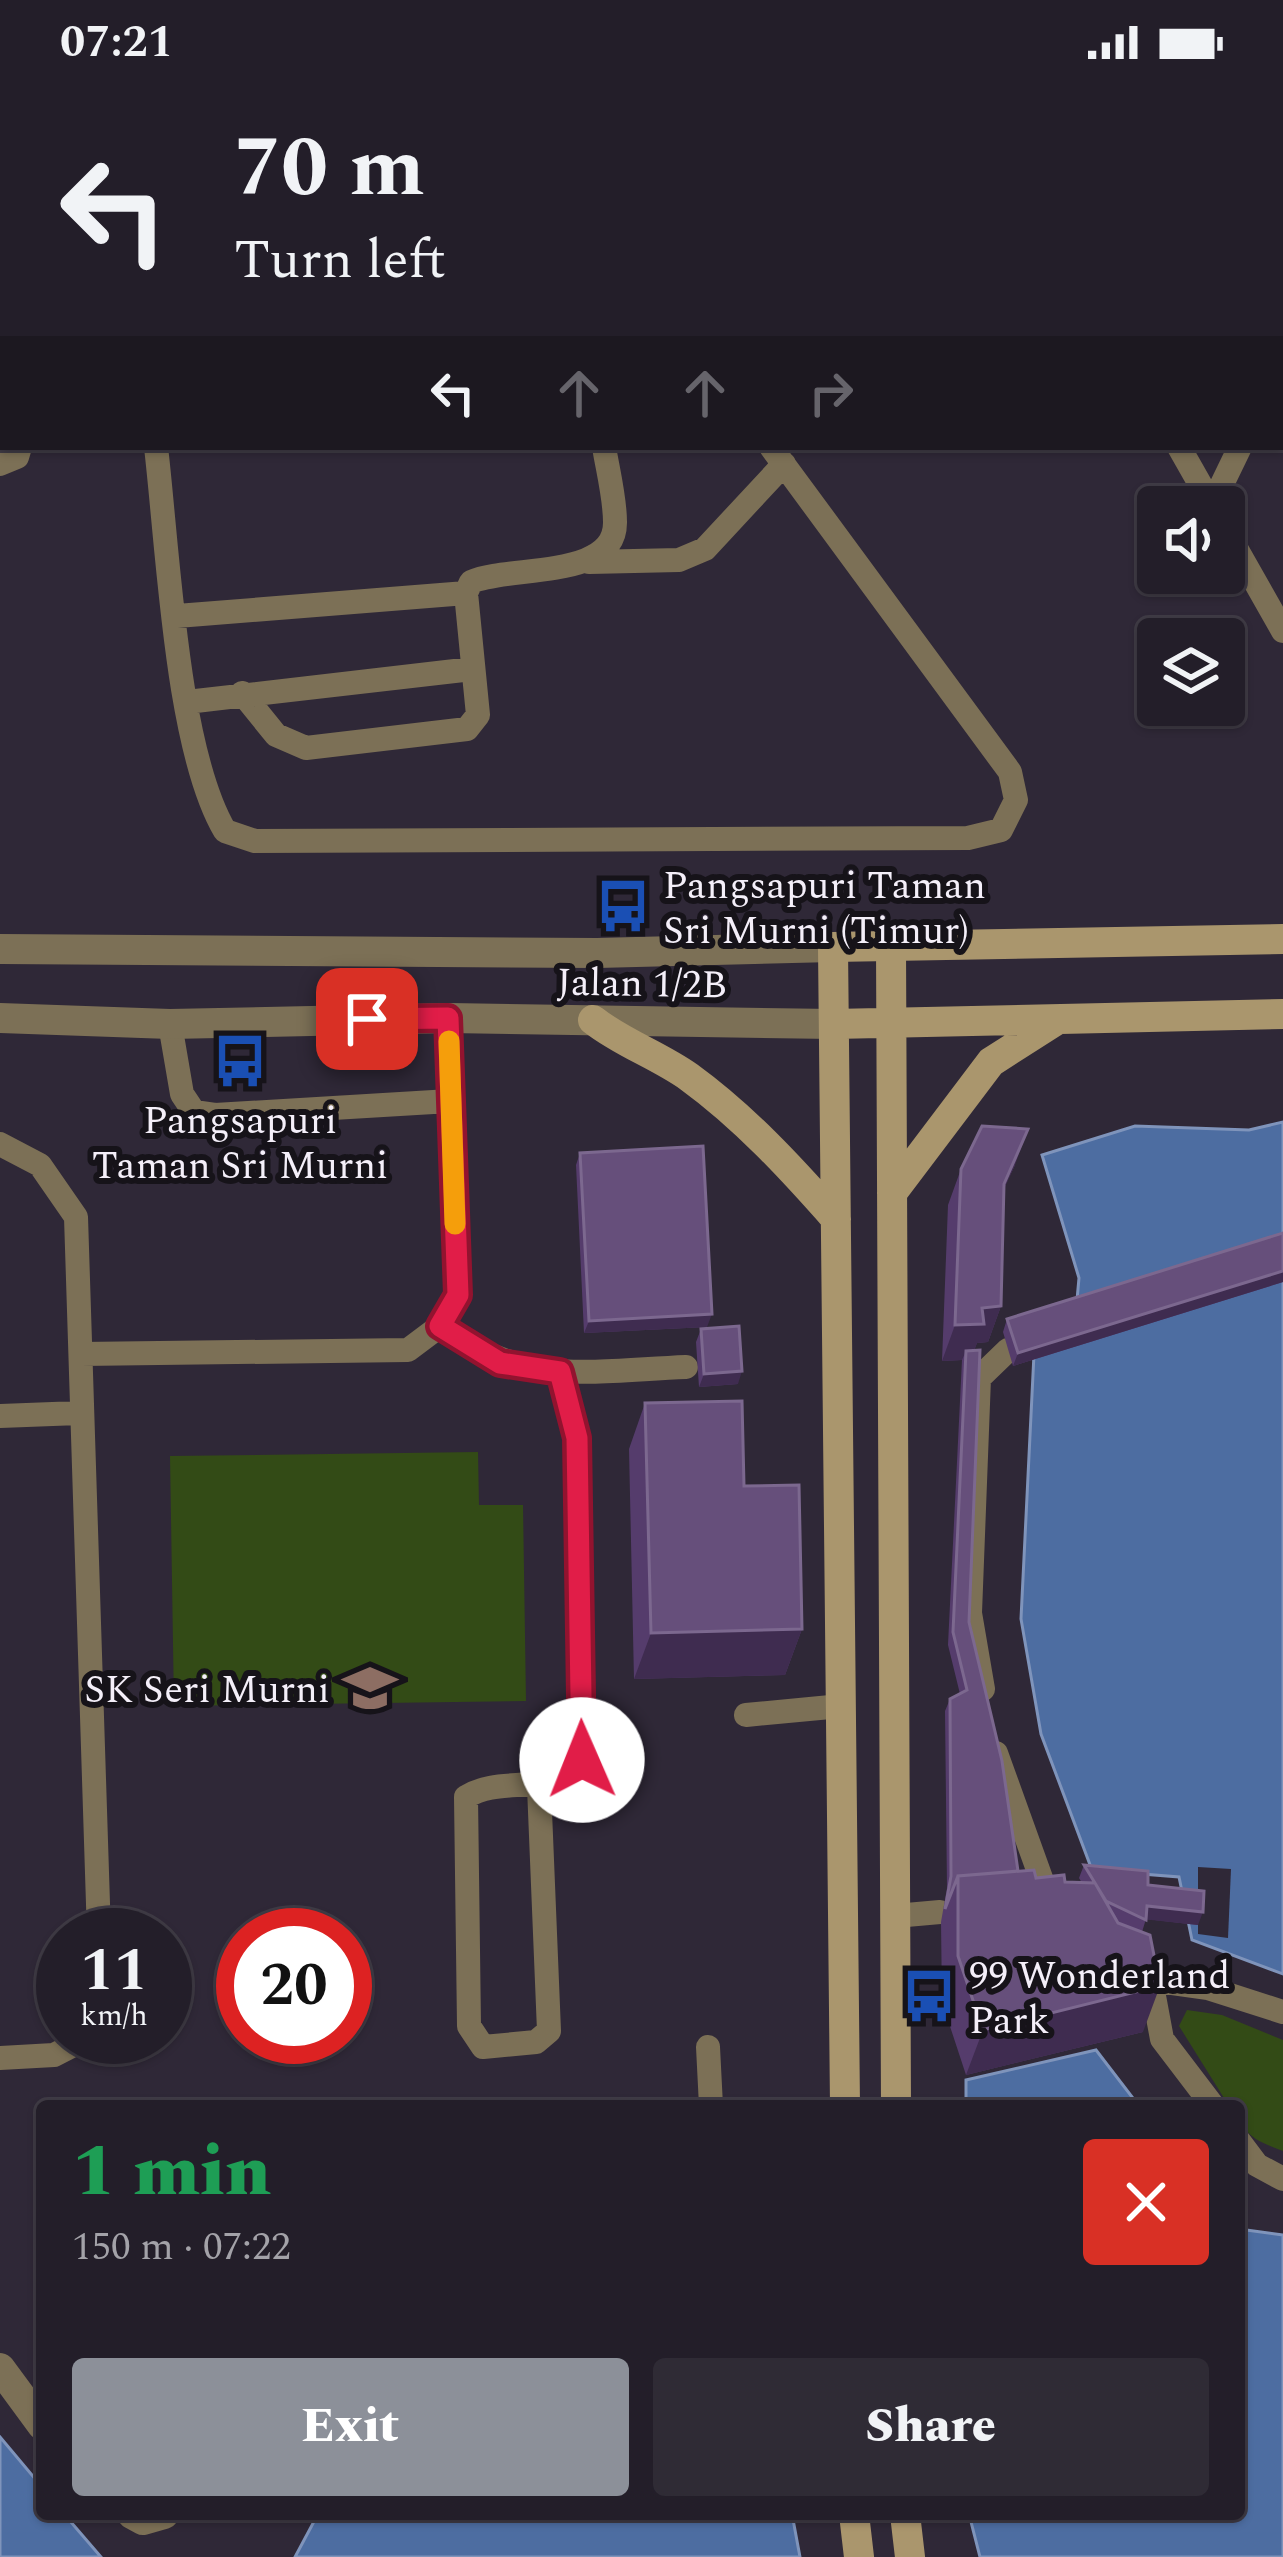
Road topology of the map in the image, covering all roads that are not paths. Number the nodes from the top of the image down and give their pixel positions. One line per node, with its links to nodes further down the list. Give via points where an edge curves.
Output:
1 (156, 450): 11 (lane)
2 (604, 450): 8 (lane, via 616,526 609,546)
3 (1181, 450): 6 (lane)
4 (1239, 450): 7 (lane)
5 (777, 456): 8 (lane, via 705,549 679,560); 15 (lane, via 1010,772 1016,800 1001,830 968,838 255,841 225,831 208,802)
6 (1201, 486)
7 (1226, 486)
8 (589, 562): 10 (lane, via 485,575)
9 (1245, 564): 12 (lane)
10 (466, 593): 11 (lane); 13 (lane)
11 (177, 616): 15 (lane)
12 (1283, 631)
13 (472, 669): 14 (lane); 14 (lane, via 478,715 467,729 306,748 276,735)
14 (242, 693): 15 (lane)
15 (187, 702)
16 (1283, 939): 17 (street, Jalan 1/2B)
17 (891, 946): 18 (street, Jalan 1/2B); 27 (street)
18 (832, 947): 19 (street, Jalan 1/2B); 26 (street)
19 (0, 949)
20 (1283, 1014): 24 (street, Jalan 1/2B)
21 (0, 1018): 25 (street, Jalan 1/2B)
22 (448, 1018): 23 (street, Jalan 1/2B); 25 (street, Jalan 1/2B); 28 (lane)
23 (592, 1020): 26 (street, Jalan 1/2B); 31 (street, via 686,1075 776,1151)
24 (1056, 1021): 27 (street, Jalan 1/2B); 30 (street, via 991,1062)
25 (170, 1024): 28 (lane, via 182,1094 194,1112)
26 (834, 1024): 27 (street, Jalan 1/2B); 31 (street)
27 (891, 1026): 30 (street)
28 (450, 1101): 32 (lane, via 458,1295)
29 (0, 1144): 34 (lane, via 40,1165 76,1217)
30 (892, 1193): 47 (street)
31 (836, 1219): 39 (street)
32 (440, 1326): 34 (lane, via 408,1350); 36 (lane, via 500,1363)
33 (1008, 1350): 42 (lane, via 979,1378 970,1613 994,1746)
34 (81, 1354): 37 (lane)
35 (686, 1366): 36 (lane)
36 (560, 1372): 41 (lane, via 577,1438 582,1760)
37 (79, 1413): 38 (lane); 44 (lane)
38 (0, 1416)
39 (841, 1706): 40 (lane); 55 (street)
40 (746, 1715)
41 (539, 1787): 41 (lane, via 549,2031 536,2042 483,2047 469,2026 466,1797)
42 (1050, 1903): 43 (lane); 46 (lane)
43 (1016, 1906)
44 (98, 1908)
45 (940, 1912): 47 (lane)
46 (1078, 1912)
47 (895, 1916): 56 (street)
48 (1117, 1956): 49 (lane)
49 (1151, 1980): 50 (lane); 57 (lane, via 1162,2039)
50 (1283, 2012)
51 (708, 2047): 54 (lane)
52 (36, 2056): 53 (lane)
53 (0, 2058)
54 (711, 2100)
55 (844, 2100)
56 (896, 2100)
57 (1208, 2100)
58 (1245, 2149): 59 (lane)
59 (1283, 2179)
60 (0, 2368): 61 (street)
61 (36, 2417)
62 (855, 2520): 64 (street)
63 (906, 2520): 65 (street)
64 (859, 2557)
65 (910, 2557)

